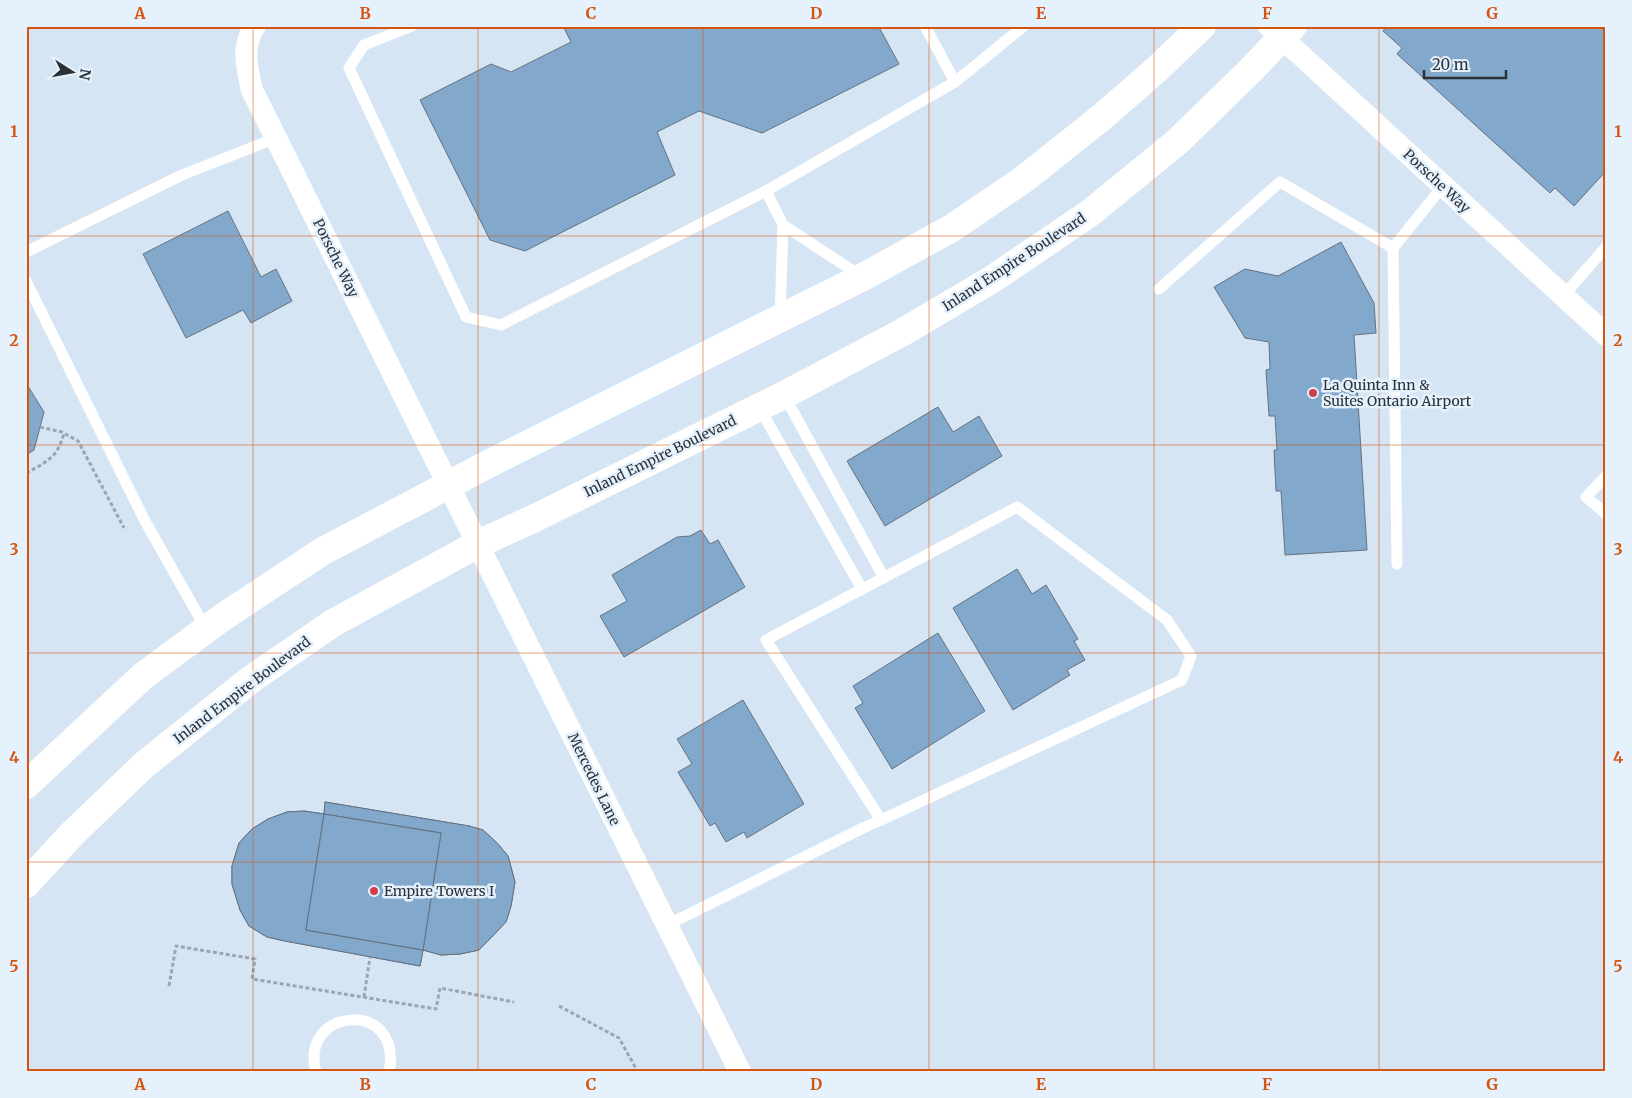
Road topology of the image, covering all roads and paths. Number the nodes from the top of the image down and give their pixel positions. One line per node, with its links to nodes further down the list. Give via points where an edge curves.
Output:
1 (255, 26): 8 (street, Porsche Way, via 245,61 252,90)
2 (412, 26): 10 (lane, via 364,45 350,68 466,317 501,325)
3 (925, 26): 7 (lane)
4 (1024, 26): 7 (lane)
5 (1202, 26): 15 (main road, via 1102,117 1024,179 952,228)
6 (1281, 30): 9 (street, Porsche Way); 21 (main road, Inland Empire Boulevard, via 1177,142 1090,213 991,280 903,332)
7 (955, 82): 10 (lane)
8 (276, 138): 14 (lane, via 182,175); 27 (street, Porsche Way)
9 (1443, 186): 13 (lane); 18 (street, Porsche Way)
10 (766, 191): 11 (lane)
11 (782, 225): 15 (lane); 19 (lane)
12 (1606, 247): 18 (lane)
13 (1393, 248): 17 (lane, via 1280,182); 31 (lane)
14 (26, 252)
15 (863, 277): 19 (main road)
16 (26, 281): 34 (lane, via 145,521)
17 (1159, 289)
18 (1563, 296): 20 (street, Porsche Way)
19 (780, 319): 27 (main road)
20 (1606, 335)
21 (784, 395): 22 (main road, Inland Empire Boulevard); 32 (lane)
22 (759, 407): 30 (main road, Inland Empire Boulevard); 33 (lane)
23 (40, 427): 24 (path)
24 (64, 433): 25 (path, via 50,461); 29 (path, via 78,441)
25 (26, 473)
26 (1606, 476): 28 (lane, via 1586,497)
27 (449, 485): 30 (street, Mercedes Lane); 34 (main road, via 323,551)
28 (1606, 514)
29 (128, 535)
30 (478, 544): 37 (main road, Inland Empire Boulevard, via 333,623 250,680 144,765 72,834); 38 (street, Mercedes Lane)
31 (1397, 564)
32 (884, 578): 33 (lane); 36 (lane, via 1016,507 1168,620 1191,656 1182,680)
33 (862, 589): 36 (lane, via 766,640)
34 (206, 629): 35 (main road, via 143,676)
35 (26, 785)
36 (881, 820): 38 (lane)
37 (26, 884)
38 (666, 925): 48 (street, Mercedes Lane)
39 (370, 957): 41 (path)
40 (170, 986): 41 (path, via 176,946 255,959 252,979)
41 (364, 997): 42 (path, via 436,1009 440,988); 44 (path)
42 (514, 1002)
43 (559, 1006): 47 (path, via 619,1038)
44 (360, 1020): 45 (lane, via 336,1023 318,1039 314,1051); 46 (lane, via 373,1024 387,1039 392,1059)
45 (316, 1072)
46 (389, 1072)
47 (638, 1072)
48 (740, 1072)

